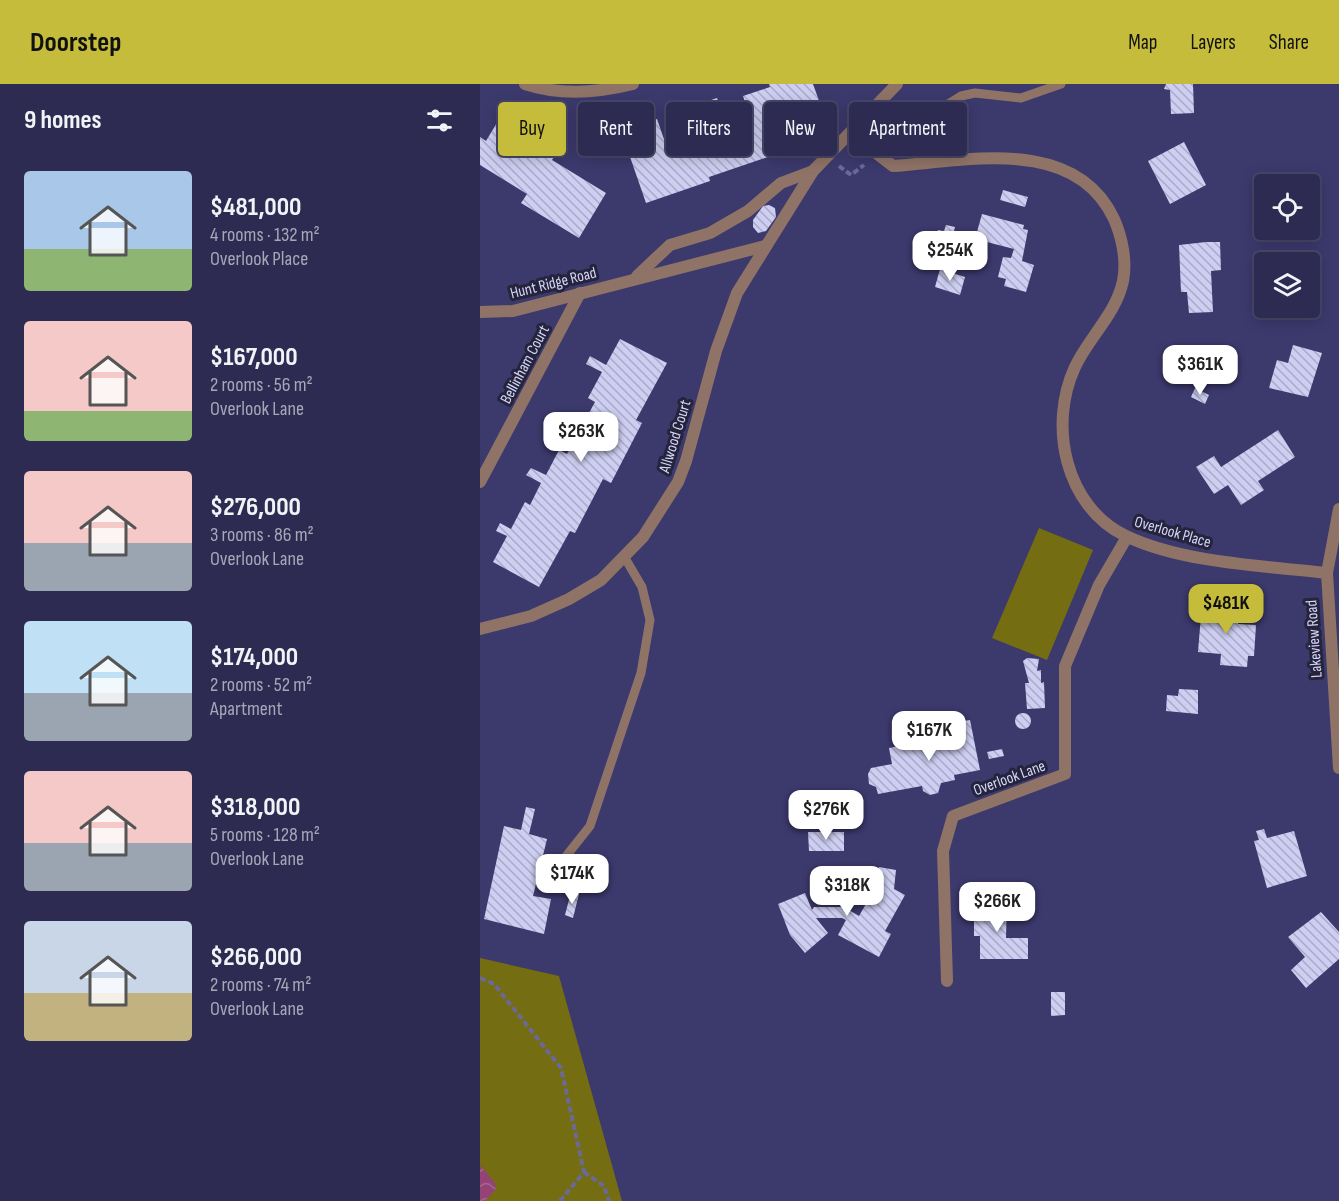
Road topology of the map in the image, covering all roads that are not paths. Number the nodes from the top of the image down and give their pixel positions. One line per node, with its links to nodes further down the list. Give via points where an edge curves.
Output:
1 (525, 84): 2 (street, via 560,92 612,90)
2 (633, 84)
3 (897, 84): 7 (street)
4 (975, 84): 6 (lane)
5 (1061, 84): 6 (lane, via 1021,98 975,93)
6 (961, 96): 9 (lane, via 932,114)
7 (880, 102)
8 (849, 134): 10 (street)
9 (880, 157): 17 (street, Overlook Place, via 893,166 1011,158 1042,162 1068,171 1091,186 1108,207 1121,239 1123,280 1113,308 1074,369 1062,404 1063,445 1069,469 1084,498 1101,520)
10 (813, 171): 11 (street, Allwood Court); 12 (street, Hunt Ridge Road, via 781,183 748,211 710,233 670,245)
11 (765, 246): 12 (street, Hunt Ridge Road); 18 (street, Allwood Court, via 737,293 725,324 678,482)
12 (634, 279): 13 (street, Hunt Ridge Road)
13 (580, 293): 14 (street, Hunt Ridge Road, via 513,310); 15 (street, Bellinham Court)
14 (480, 312)
15 (480, 482)
16 (1339, 509): 19 (street, Lakeview Road)
17 (1127, 537): 19 (street, Overlook Place, via 1196,558); 24 (street, Overlook Lane, via 1099,585 1065,666 1065,774 953,816 943,851)
18 (626, 558): 21 (street, Allwood Court, via 601,580 569,599 531,616); 23 (lane, via 642,587 650,620 641,673 590,826)
19 (1327, 573): 20 (street, Lakeview Road)
20 (1333, 601): 22 (street, Lakeview Road)
21 (480, 629)
22 (1339, 768)
23 (563, 860)
24 (947, 981)

